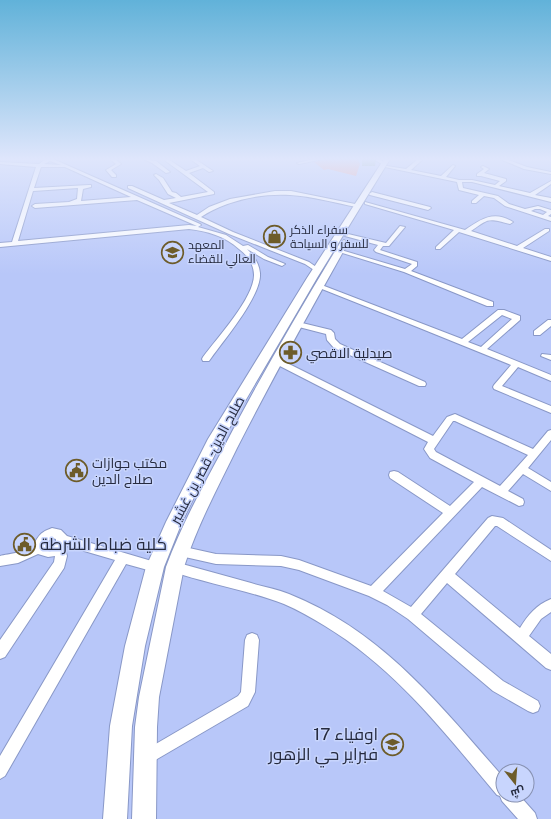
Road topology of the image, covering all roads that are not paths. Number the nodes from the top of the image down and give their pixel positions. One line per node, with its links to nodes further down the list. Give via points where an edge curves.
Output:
1 (30, 197): 19 (street)
2 (79, 197): 17 (street, via 78,201)
3 (153, 197): 15 (street)
4 (189, 197): 12 (street)
5 (249, 197): 20 (street, via 211,208)
6 (331, 197): 14 (street)
7 (368, 197): 14 (highway)
8 (479, 197): 16 (street)
9 (496, 197): 21 (street, via 507,205 526,211 535,207 545,209 550,212 544,216)
10 (540, 197): 13 (street)
11 (138, 198): 17 (street); 35 (street, via 197,225 212,228 235,238 266,258)
12 (180, 199): 15 (street)
13 (551, 200)
14 (366, 201): 18 (street); 24 (street); 27 (highway); 37 (highway, صلاح الدين - قصر بن غشير)
15 (164, 202): 20 (street)
16 (474, 202)
17 (35, 206): 19 (street)
18 (428, 208)
19 (24, 216): 28 (street)
20 (198, 218): 37 (street, via 307,264)
21 (551, 219)
22 (510, 222): 26 (street, via 487,217)
23 (402, 227): 29 (street, via 389,244)
24 (458, 230): 26 (street); 31 (street)
25 (548, 230): 32 (street)
26 (466, 232): 32 (street)
27 (348, 236): 29 (street); 33 (highway)
28 (15, 243): 30 (street); 44 (street, via 189,227 203,229 238,244 255,264 257,277 252,293)
29 (381, 244): 36 (street, via 377,250 379,252 415,263)
30 (0, 245)
31 (438, 248)
32 (518, 248): 34 (street)
33 (339, 251): 36 (street); 37 (highway)
34 (551, 259)
35 (282, 264)
36 (406, 271): 38 (street)
37 (319, 276): 40 (highway); 42 (street); 66 (highway, صلاح الدين - قصر بن غشير, via 213,443)
38 (490, 304)
39 (551, 322): 41 (street)
40 (298, 324): 45 (highway); 48 (street, via 328,332 337,346)
41 (537, 333)
42 (463, 342): 43 (street); 43 (street, via 501,312 517,318)
43 (482, 350): 46 (street)
44 (206, 359)
45 (277, 361): 51 (street); 62 (highway)
46 (516, 364): 47 (street); 49 (street, via 497,387)
47 (551, 378)
48 (422, 384)
49 (551, 410)
50 (551, 433): 52 (street)
51 (434, 441): 52 (street, via 450,419 455,417); 55 (street, via 429,449 433,454)
52 (535, 454): 53 (street)
53 (522, 468): 56 (street); 57 (street)
54 (394, 475): 59 (street)
55 (481, 481): 57 (street); 59 (street)
56 (551, 487)
57 (501, 492): 58 (street)
58 (519, 502)
59 (450, 512): 69 (street)
60 (61, 544): 61 (street, via 55,551 46,552); 61 (street, via 60,534 52,533 43,537); 64 (street); 74 (street, via 60,564)
61 (40, 548): 65 (street, via 18,558)
62 (180, 551): 67 (highway); 69 (street, via 216,558 280,561 299,565)
63 (551, 556): 68 (street, via 494,520 489,522)
64 (123, 558): 66 (street); 78 (street)
65 (0, 561)
66 (155, 567): 82 (highway, صلاح الدين - قصر بن غشير, via 135,646 121,726)
67 (175, 567): 77 (highway, via 149,697); 79 (street, via 299,605 359,641 413,687)
68 (446, 574): 71 (street); 72 (street)
69 (373, 592): 71 (street)
70 (551, 605): 72 (street, via 534,616)
71 (412, 615): 76 (street, via 498,686)
72 (520, 638): 75 (street)
73 (252, 640): 77 (street, via 248,692 243,701)
74 (0, 652)
75 (551, 663)
76 (533, 706)
77 (145, 758): 83 (highway)
78 (0, 771)
79 (495, 780)
80 (514, 803): 81 (street)
81 (523, 816)
82 (115, 819)
83 (144, 819)

